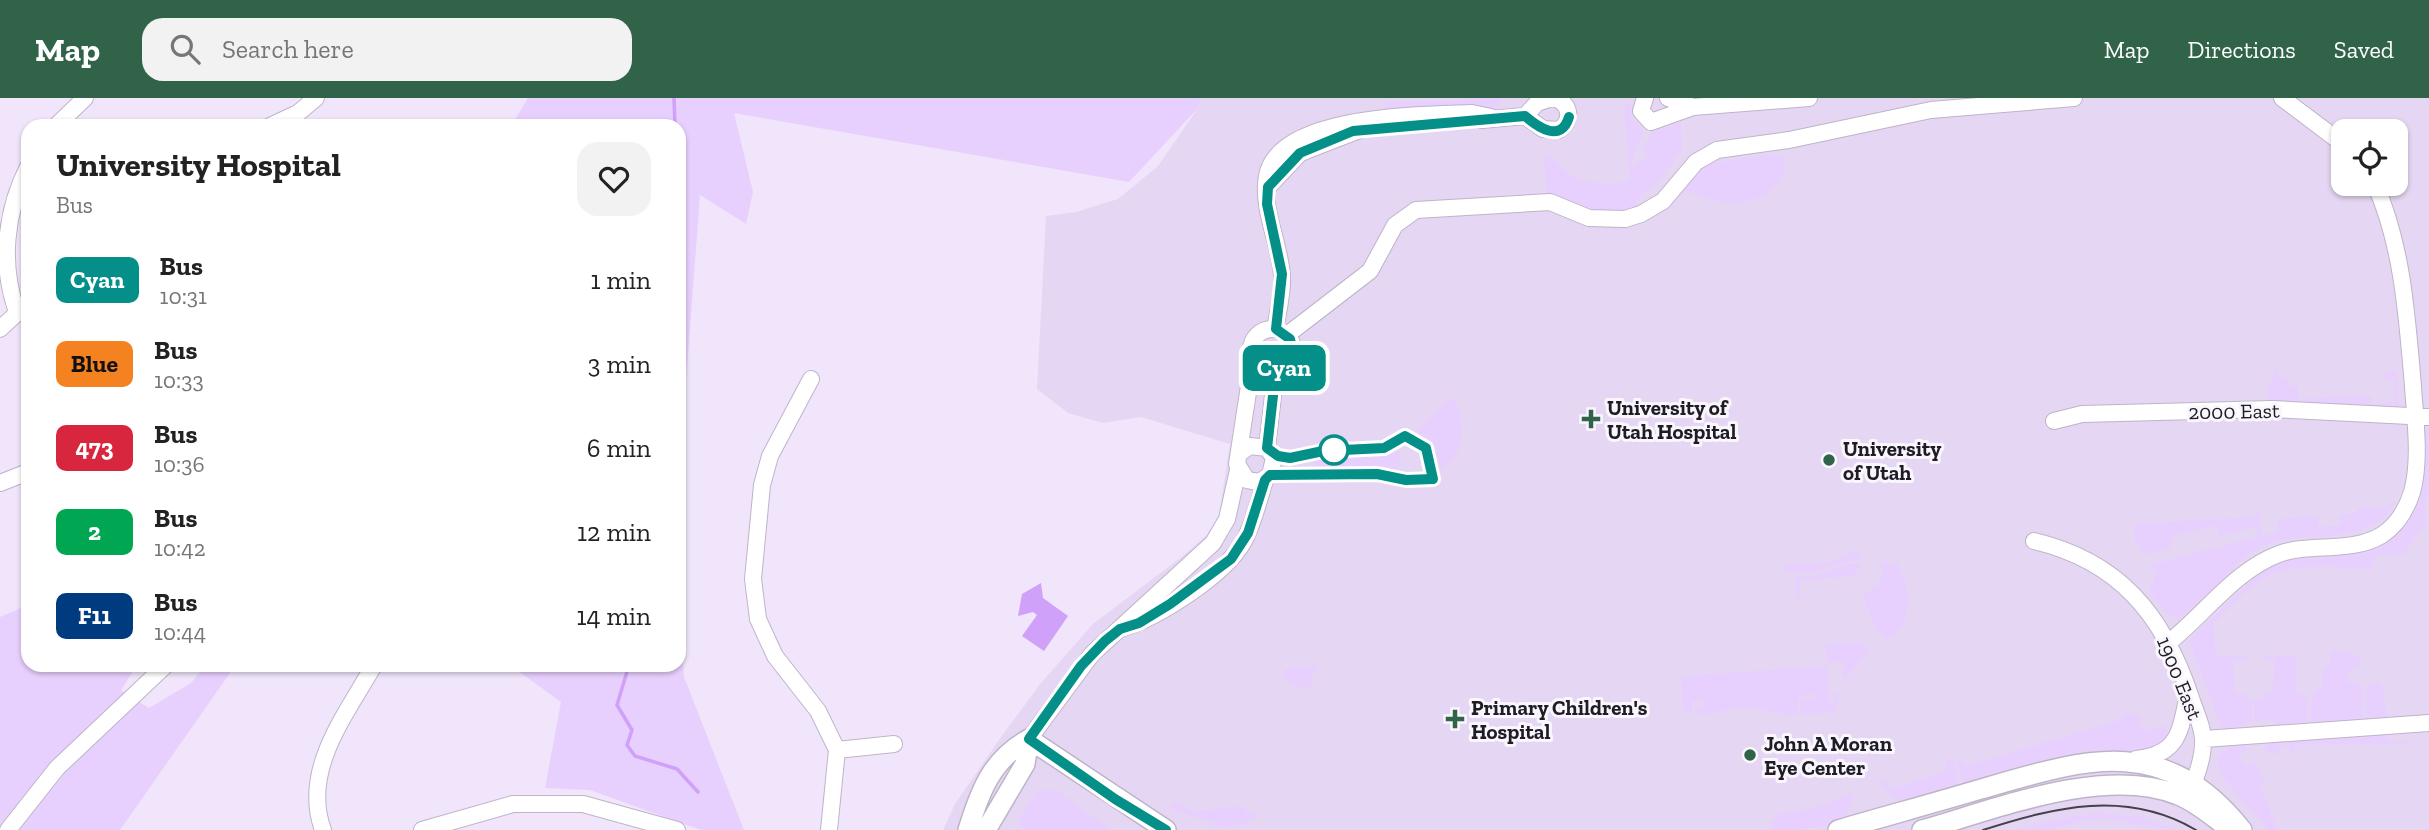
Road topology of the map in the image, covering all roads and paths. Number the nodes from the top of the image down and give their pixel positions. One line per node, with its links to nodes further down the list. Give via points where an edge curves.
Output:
1 (85, 98): 11 (street)
2 (316, 98): 12 (street)
3 (1553, 98): 10 (street, via 1537,103); 10 (street, via 1569,111 1559,131 1548,131)
4 (1645, 98): 9 (street, via 1641,111 1651,122)
5 (1668, 98): 9 (street)
6 (1809, 98): 9 (street)
7 (2074, 98): 19 (street, via 1931,110 1717,150 1696,162 1663,201 1625,219 1589,218 1550,202 1416,210 1395,225 1370,271)
8 (2281, 98): 13 (street)
9 (1693, 107)
10 (1525, 116): 19 (street, via 1465,113 1359,120 1301,139 1282,153 1268,171 1267,204 1282,274)
11 (63, 119)
12 (285, 119)
13 (2331, 135)
14 (21, 184): 16 (street, via 6,238 11,296)
15 (2380, 196): 23 (street, via 2405,297)
16 (21, 306)
17 (21, 308): 18 (street)
18 (0, 330)
19 (1281, 332): 20 (street, via 1261,332 1253,340); 21 (street, via 1293,352)
20 (1252, 360): 21 (street, via 1267,372); 25 (street)
21 (1282, 370): 25 (street)
22 (811, 379): 40 (street, via 770,456 762,485 753,579 758,619 775,656 818,711)
23 (2422, 416): 24 (street, 2000 East, via 2272,409 2082,414); 32 (street, via 2415,475 2407,506 2395,524 2358,545 2282,553 2259,562)
24 (2054, 421)
25 (1255, 448): 26 (street); 28 (street, via 1275,464)
26 (1240, 473): 28 (street); 31 (street, via 1219,534)
27 (21, 474): 29 (street)
28 (1262, 481): 31 (street, via 1248,533 1231,559 1156,613)
29 (0, 482)
30 (2034, 541): 32 (street, 1900 East, via 2112,575 2149,611)
31 (1120, 629): 37 (street, via 1081,666)
32 (2168, 643): 35 (street, 1900 East)
33 (158, 672): 43 (street, via 64,760)
34 (370, 672): 44 (street, via 323,759 317,806)
35 (2189, 692): 38 (street, 1900 East); 41 (street, via 2173,744 2155,757)
36 (2429, 723): 38 (street)
37 (1029, 739): 48 (main road, via 1007,751 997,765); 49 (main road, via 1025,764); 50 (main road)
38 (2204, 739): 42 (street, 1900 East)
39 (894, 744): 40 (street)
40 (837, 750): 47 (street)
41 (2122, 760): 42 (main road, via 2161,769); 51 (main road, via 2068,765)
42 (2190, 791): 52 (main road, via 2082,788); 53 (main road); 54 (main road, via 2222,806)
43 (8, 830)
44 (323, 830)
45 (422, 830): 46 (street, via 513,804 583,804)
46 (677, 830)
47 (828, 830)
48 (968, 830)
49 (986, 830)
50 (1166, 830)
51 (1838, 830)
52 (1922, 830)
53 (2231, 830)
54 (2242, 830)

